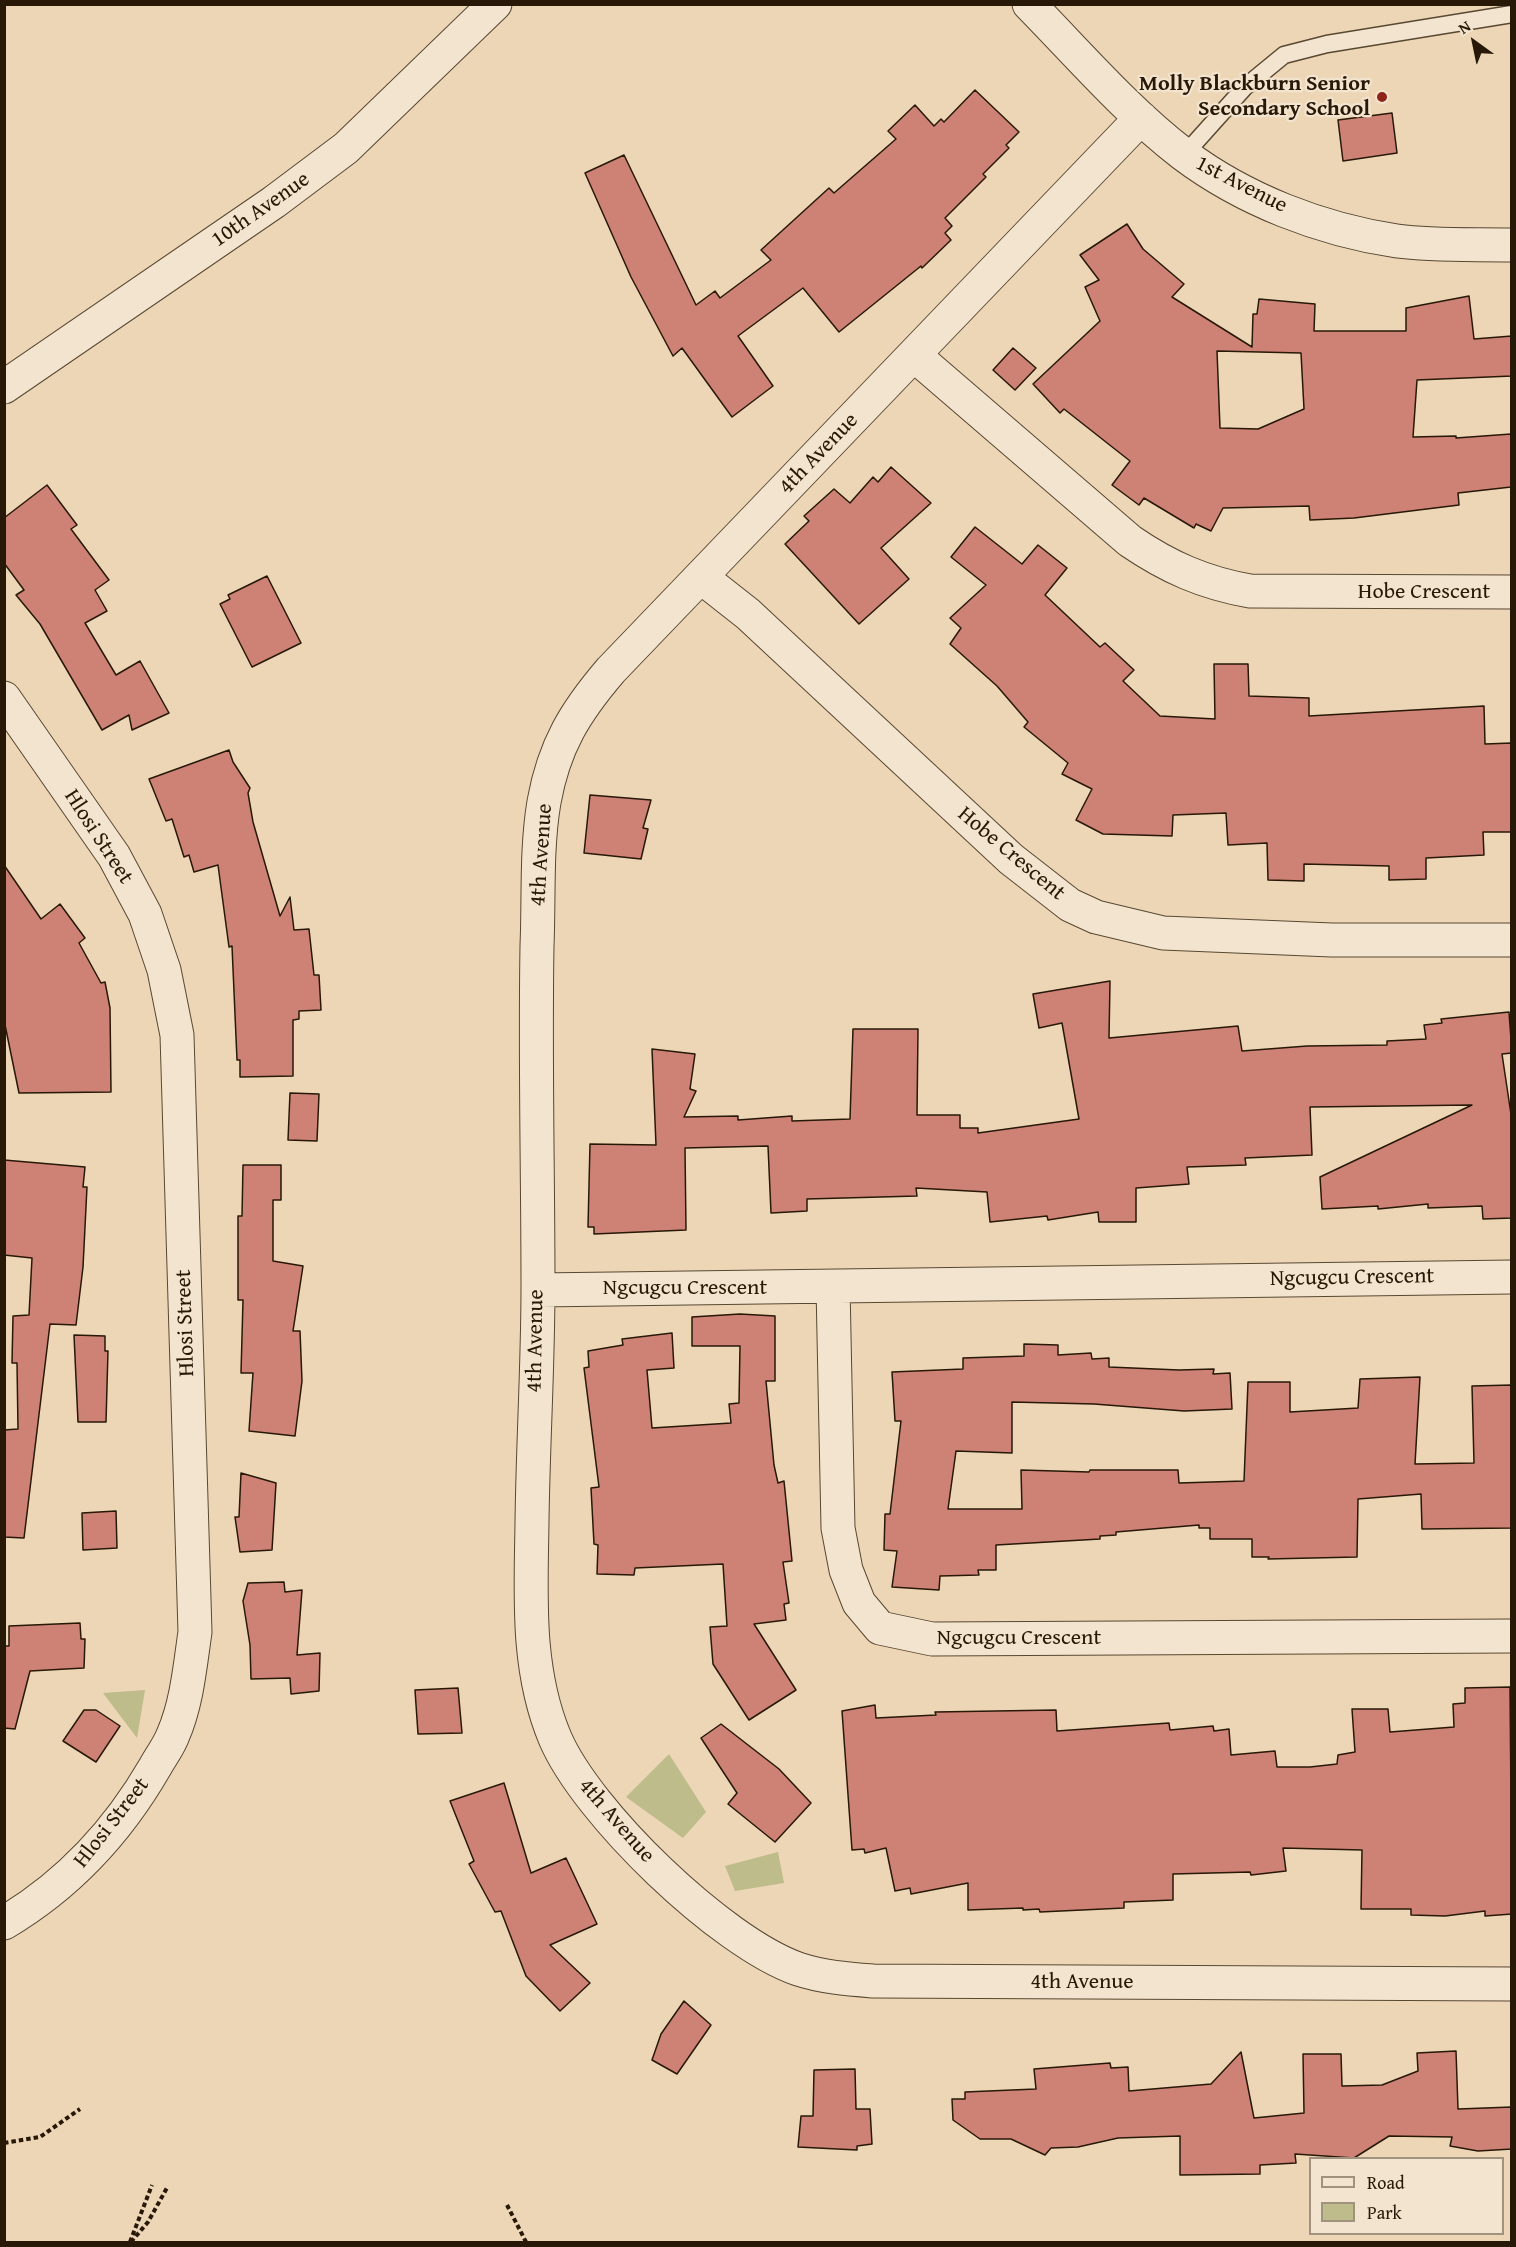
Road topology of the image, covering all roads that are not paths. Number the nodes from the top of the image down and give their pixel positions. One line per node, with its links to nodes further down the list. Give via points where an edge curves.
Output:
1 (495, 4): 8 (street, 10th Avenue, via 346,148 274,202)
2 (1029, 4): 4 (street, 1st Avenue)
3 (1512, 14): 5 (lane, via 1327,44 1284,55 1245,87)
4 (1141, 118): 5 (street, 1st Avenue); 7 (street, 4th Avenue)
5 (1184, 155): 6 (street, 1st Avenue, via 1261,200 1351,232 1400,241)
6 (1512, 244)
7 (914, 355): 9 (street, 4th Avenue); 10 (street, Hobe Crescent, via 1130,540 1186,574 1250,591)
8 (4, 387)
9 (701, 577): 12 (street, Hobe Crescent, via 748,614 1011,859 1061,899 1095,917 1173,934 1332,940); 15 (street, 4th Avenue, via 586,700 566,729 553,762 540,831 535,1057)
10 (1512, 592)
11 (10, 717): 17 (street, Hlosi Street, via 114,856 145,914 164,970 177,1035 195,1632 188,1683 173,1735 137,1798 82,1865 37,1904)
12 (1512, 940)
13 (1512, 1277): 14 (street, Ngcugcu Crescent)
14 (833, 1287): 15 (street, Ngcugcu Crescent); 16 (street, Ngcugcu Crescent, via 838,1528 846,1570 859,1603 880,1629 932,1639)
15 (538, 1290): 18 (street, 4th Avenue, via 531,1602 535,1671 542,1702 567,1764 592,1800 668,1879 731,1930 763,1952 797,1968 829,1977 873,1981)
16 (1512, 1636)
17 (4, 1923)
18 (1512, 1984)

